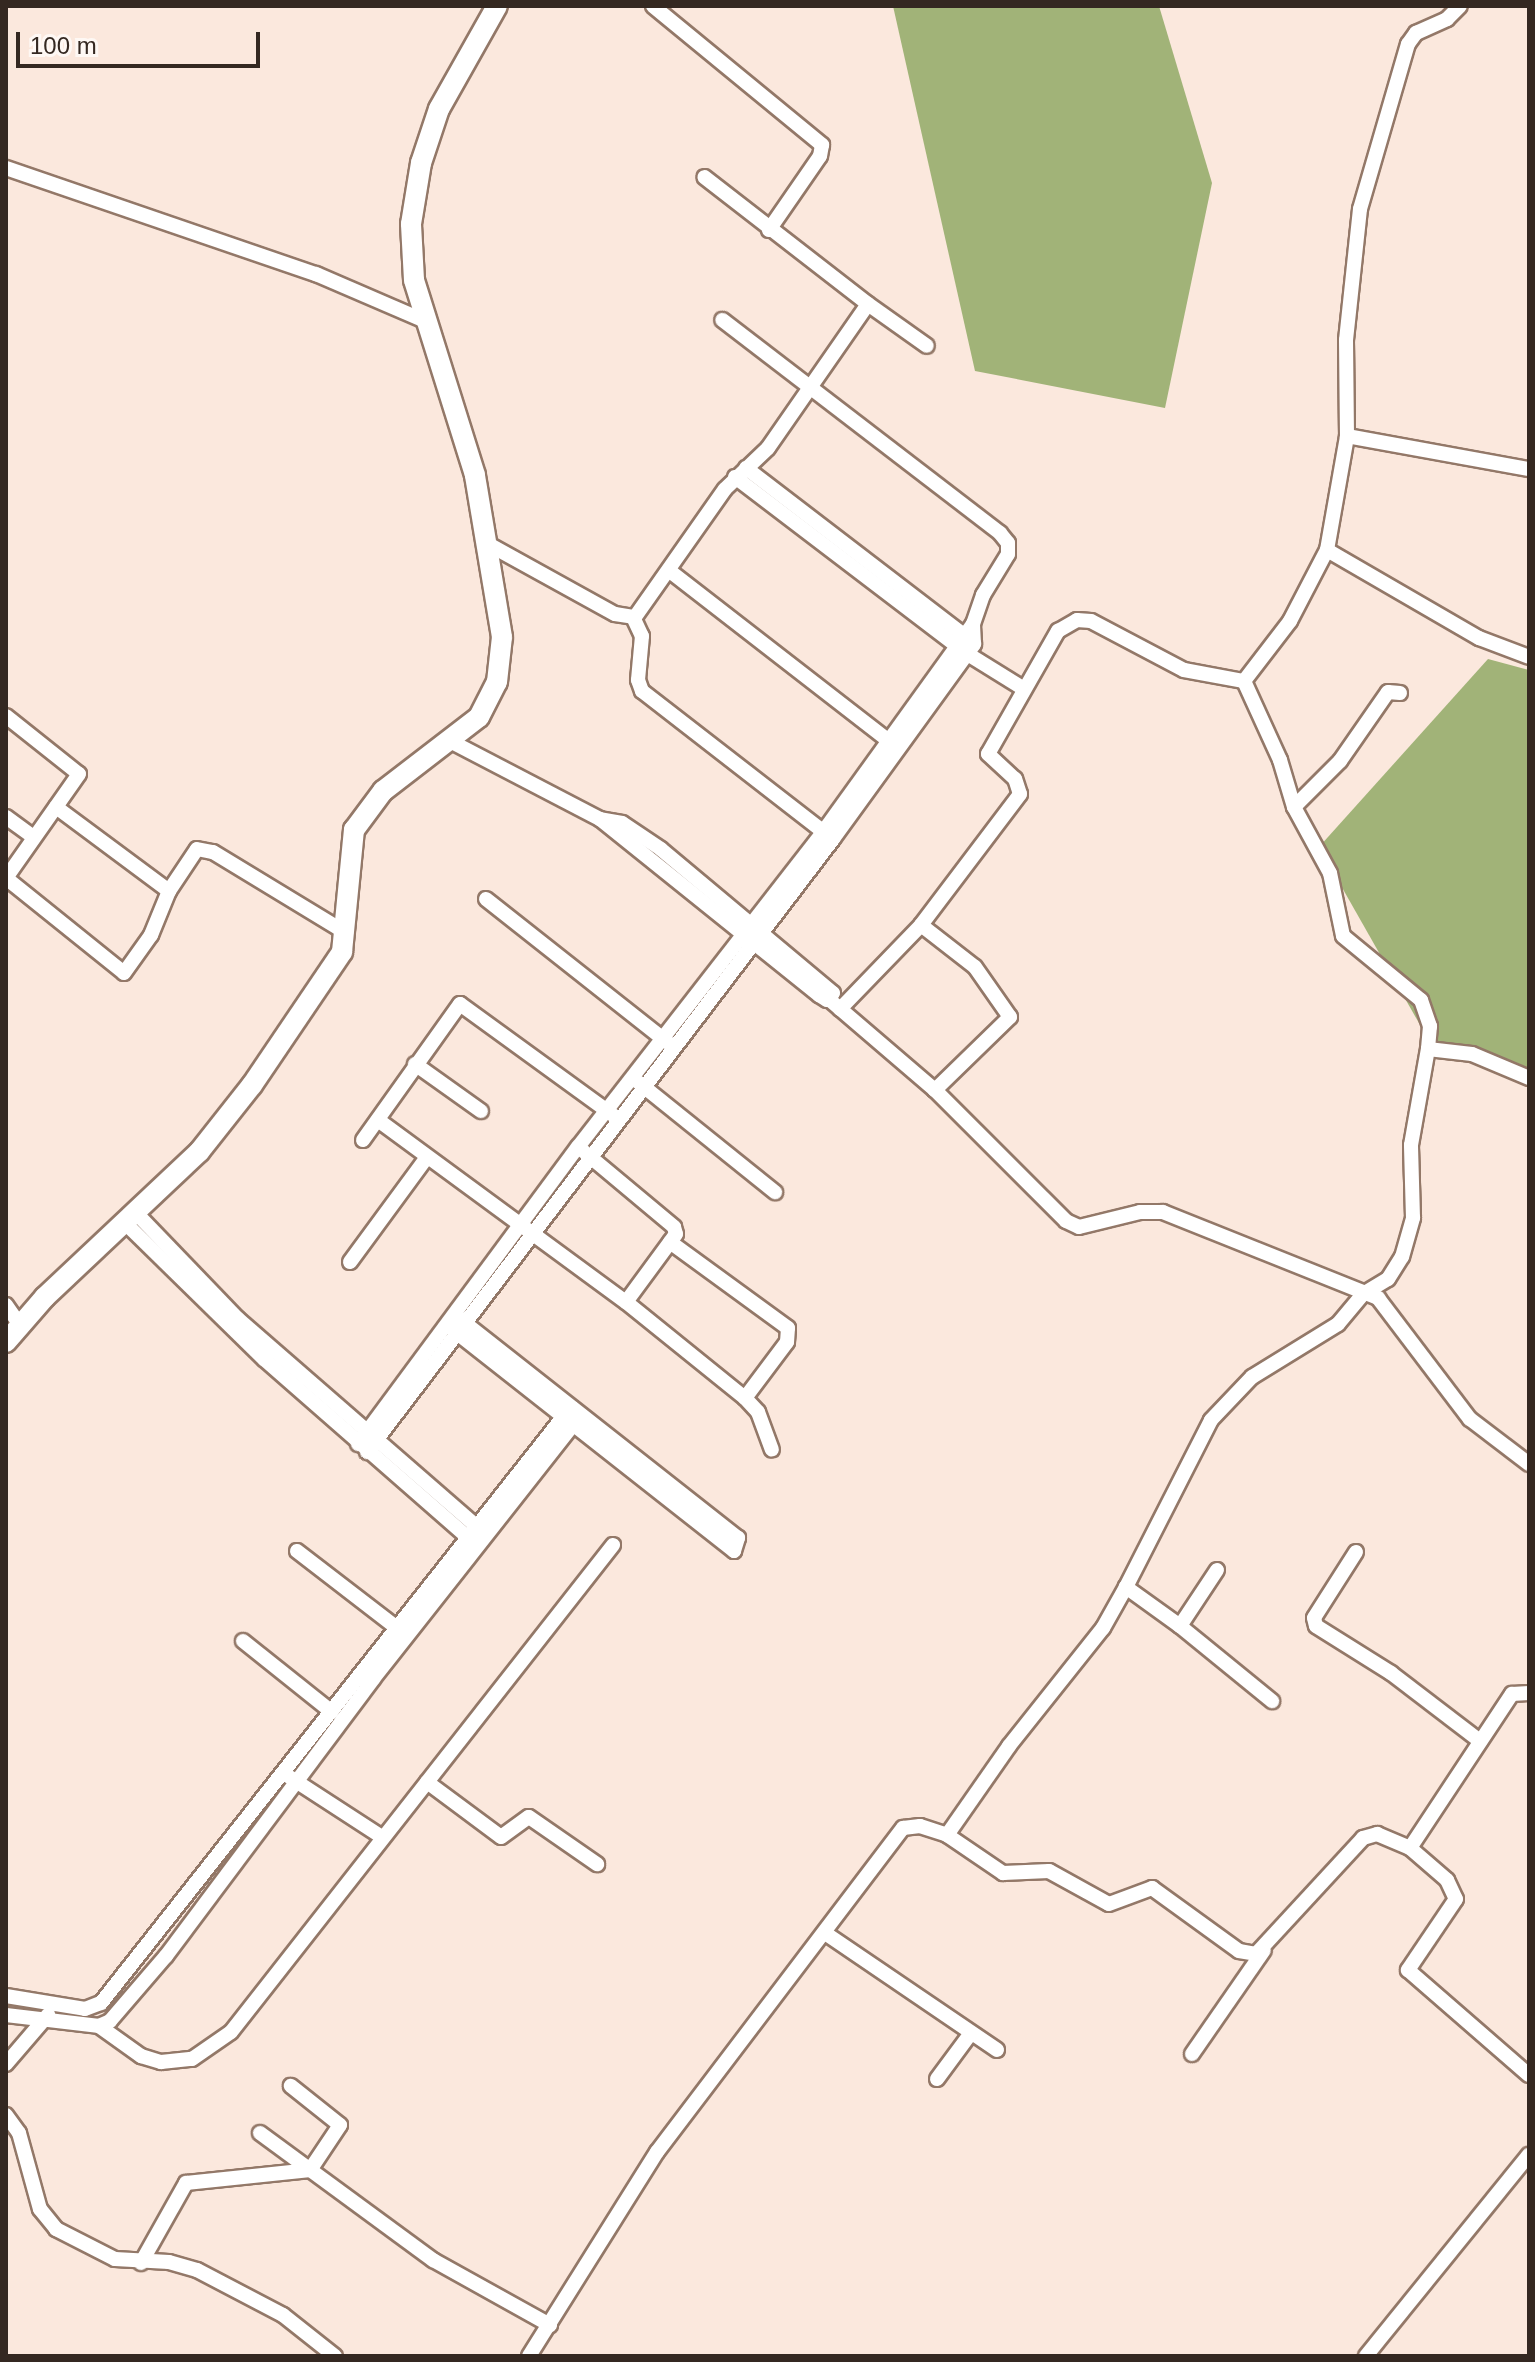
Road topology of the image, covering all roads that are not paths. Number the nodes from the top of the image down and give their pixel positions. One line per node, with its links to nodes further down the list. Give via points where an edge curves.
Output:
1 (497, 6): 9 (main road, via 439,109 421,163 411,224 414,280)
2 (653, 6): 6 (street, via 822,145 820,156)
3 (1460, 6): 12 (street, via 1447,19 1416,33 1408,44 1360,209 1346,340)
4 (6, 168): 9 (street, via 316,274)
5 (704, 177): 6 (street)
6 (769, 230): 7 (street)
7 (868, 304): 10 (street); 11 (street)
8 (722, 320): 11 (street)
9 (425, 321): 15 (main road, via 475,475)
10 (927, 346)
11 (812, 389): 14 (street, via 768,448); 19 (street, via 1008,543)
12 (1347, 436): 13 (street); 16 (street)
13 (1529, 469)
14 (740, 473): 17 (street); 19 (street)
15 (488, 544): 18 (street, via 615,614); 25 (main road, via 502,637 497,682 479,717)
16 (1327, 550): 20 (street, via 1479,638); 21 (street, via 1290,621)
17 (671, 572): 18 (street); 26 (street)
18 (633, 617): 31 (street, via 642,636 642,691)
19 (966, 640): 22 (street); 26 (street)
20 (1529, 657)
21 (1244, 681): 22 (street, via 1184,670 1108,628 1077,620 1058,631); 28 (street, via 1280,760)
22 (1024, 689): 35 (street, via 988,754 1015,779 1020,794)
23 (1400, 693): 28 (street, via 1388,692 1340,761)
24 (6, 716): 27 (street, via 79,774)
25 (450, 741): 36 (main road, via 383,791 354,830 347,868); 37 (street, via 600,819)
26 (893, 744): 31 (street)
27 (56, 807): 30 (street); 33 (street)
28 (1294, 807): 40 (street, via 1330,873 1343,936 1421,1000 1430,1026)
29 (6, 817): 30 (street)
30 (32, 836): 32 (street)
31 (828, 836): 37 (street)
32 (6, 878): 33 (street, via 124,973 151,935)
33 (169, 891): 36 (street, via 197,849 213,852)
34 (486, 899): 39 (street)
35 (921, 925): 38 (street); 44 (street, via 975,967 1010,1017)
36 (346, 933): 52 (main road, via 342,952 303,1016 252,1085 199,1152)
37 (753, 934): 38 (street); 39 (street)
38 (840, 1009): 44 (street)
39 (668, 1043): 43 (street)
40 (1428, 1049): 42 (street, via 1472,1054); 56 (street, via 1411,1145 1413,1218 1388,1279)
41 (415, 1064): 45 (street); 46 (street, via 460,1004); 47 (street)
42 (1529, 1078)
43 (638, 1082): 46 (street); 51 (street)
44 (935, 1090): 56 (street, via 1066,1221 1079,1227 1140,1212 1163,1212)
45 (481, 1111)
46 (612, 1115): 49 (street)
47 (378, 1120): 48 (street); 50 (street)
48 (363, 1140)
49 (584, 1151): 53 (street); 54 (street, via 674,1227)
50 (425, 1160): 53 (street); 55 (street)
51 (775, 1192)
52 (129, 1217): 60 (main road); 65 (street, via 235,1324)
53 (526, 1228): 57 (street); 59 (street); 61 (street)
54 (670, 1242): 57 (street); 63 (street, via 788,1328 787,1342)
55 (350, 1262)
56 (1363, 1294): 67 (street, via 1382,1301 1476,1425); 73 (street, via 1338,1324 1252,1377 1211,1420)
57 (626, 1302): 63 (street)
58 (6, 1305): 60 (street)
59 (448, 1318): 61 (street); 65 (street)
60 (20, 1325): 62 (main road)
61 (461, 1328): 64 (street); 65 (street)
62 (6, 1342)
63 (745, 1398): 66 (street, via 758,1412)
64 (572, 1416): 64 (street, via 738,1538 734,1551); 68 (street)
65 (367, 1443): 68 (street)
66 (772, 1450)
67 (1529, 1464)
68 (478, 1537): 75 (street); 81 (street)
69 (613, 1545): 82 (street)
70 (297, 1551): 75 (street)
71 (1356, 1552): 80 (street, via 1314,1618 1316,1626 1391,1673)
72 (1217, 1570): 74 (street)
73 (1126, 1587): 74 (street); 83 (street, via 1103,1628 1026,1722)
74 (1180, 1626): 78 (street)
75 (397, 1628): 79 (street)
76 (243, 1641): 79 (street)
77 (1529, 1693): 80 (street, via 1512,1694)
78 (1272, 1701)
79 (332, 1712): 81 (street)
80 (1480, 1741): 85 (street)
81 (290, 1777): 84 (street); 90 (street, via 101,2003 85,2009); 93 (street, via 166,1956 110,2021)
82 (427, 1782): 84 (street); 86 (street, via 501,1837 529,1817)
83 (947, 1835): 87 (street, via 920,1826 903,1828); 88 (street, via 1003,1873 1049,1871 1099,1902 1109,1904 1152,1888 1239,1951)
84 (382, 1837): 93 (street, via 255,2003 212,2049 192,2059 161,2062 141,2056)
85 (1410, 1848): 88 (street, via 1377,1834 1363,1838); 98 (street, via 1447,1880 1456,1899 1408,1970)
86 (597, 1864)
87 (825, 1933): 94 (street); 106 (street, via 657,2152)
88 (1265, 1950): 96 (street)
89 (6, 1996): 90 (street)
90 (54, 2005): 92 (street)
91 (6, 2015): 92 (street)
92 (45, 2022): 93 (street); 97 (street)
93 (99, 2026)
94 (971, 2033): 95 (street); 99 (street)
95 (997, 2050)
96 (1192, 2054)
97 (6, 2064)
98 (1529, 2075)
99 (937, 2079)
100 (291, 2086): 104 (street, via 340,2125)
101 (6, 2115): 105 (street, via 19,2133 40,2209 56,2229 78,2244)
102 (260, 2133): 104 (street)
103 (1529, 2155): 109 (street)
104 (310, 2170): 105 (street, via 186,2183); 106 (street, via 433,2260)
105 (141, 2263): 107 (street, via 169,2262 197,2270 283,2315)
106 (550, 2325): 108 (street)
107 (335, 2356)
108 (529, 2356)
109 (1366, 2356)

